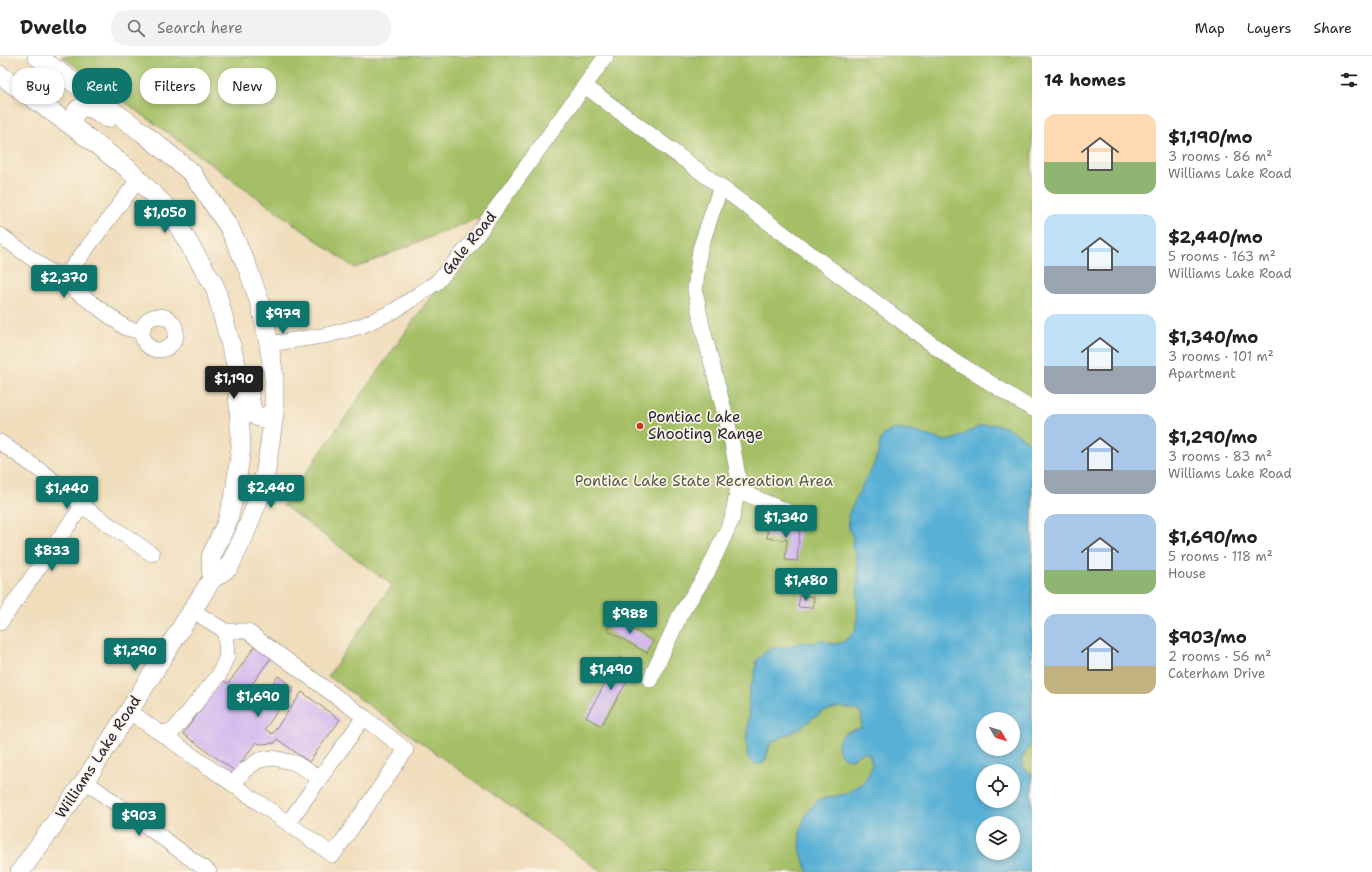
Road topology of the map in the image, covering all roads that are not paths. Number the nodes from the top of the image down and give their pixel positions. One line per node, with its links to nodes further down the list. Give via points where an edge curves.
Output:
1 (37, 56): 6 (main road, Williams Lake Road, via 142,132)
2 (606, 56): 4 (street, Gale Road)
3 (0, 75): 5 (main road)
4 (585, 86): 8 (street); 13 (street, Gale Road, via 469,246 437,282 394,311 361,326 328,335)
5 (72, 126): 6 (main road, via 76,111 85,107 92,108 166,162); 7 (main road, via 127,168)
6 (192, 173): 13 (main road, Williams Lake Road, via 229,227 247,266 261,306)
7 (138, 180): 10 (street); 11 (main road, via 168,209 211,280)
8 (721, 186): 14 (street, via 952,359); 17 (street, via 700,249 695,290 731,437 739,482)
9 (0, 235): 10 (street)
10 (62, 281): 12 (street, via 126,328)
11 (225, 324): 15 (main road, via 242,344 252,411 259,417); 18 (main road, via 237,368 241,448)
12 (142, 332)
13 (269, 344): 15 (main road, Williams Lake Road, via 274,378)
14 (1032, 410)
15 (274, 411): 20 (main road, Williams Lake Road, via 266,470)
16 (0, 442): 19 (street, via 48,476)
17 (737, 490): 21 (street); 27 (street, via 732,518 707,572 680,615)
18 (234, 498): 20 (main road, via 240,505); 23 (main road, via 227,522 211,557)
19 (82, 506): 22 (street); 25 (street)
20 (255, 507): 23 (main road, Williams Lake Road, via 229,567)
21 (807, 520)
22 (152, 554)
23 (212, 579): 24 (main road, Williams Lake Road)
24 (192, 610): 26 (street); 28 (main road, Williams Lake Road)
25 (0, 623)
26 (225, 631): 29 (street, via 247,631); 30 (street, via 226,656 219,675 172,731)
27 (650, 680)
28 (129, 711): 30 (street); 32 (main road, Williams Lake Road)
29 (364, 717): 31 (street); 34 (street, via 406,750 333,855)
30 (160, 733): 33 (street)
31 (320, 778): 33 (street, via 295,763 274,758 259,760 245,770); 34 (street)
32 (85, 781): 35 (main road, Williams Lake Road); 36 (street)
33 (233, 784): 34 (street)
34 (288, 823)
35 (20, 872)
36 (209, 872)

